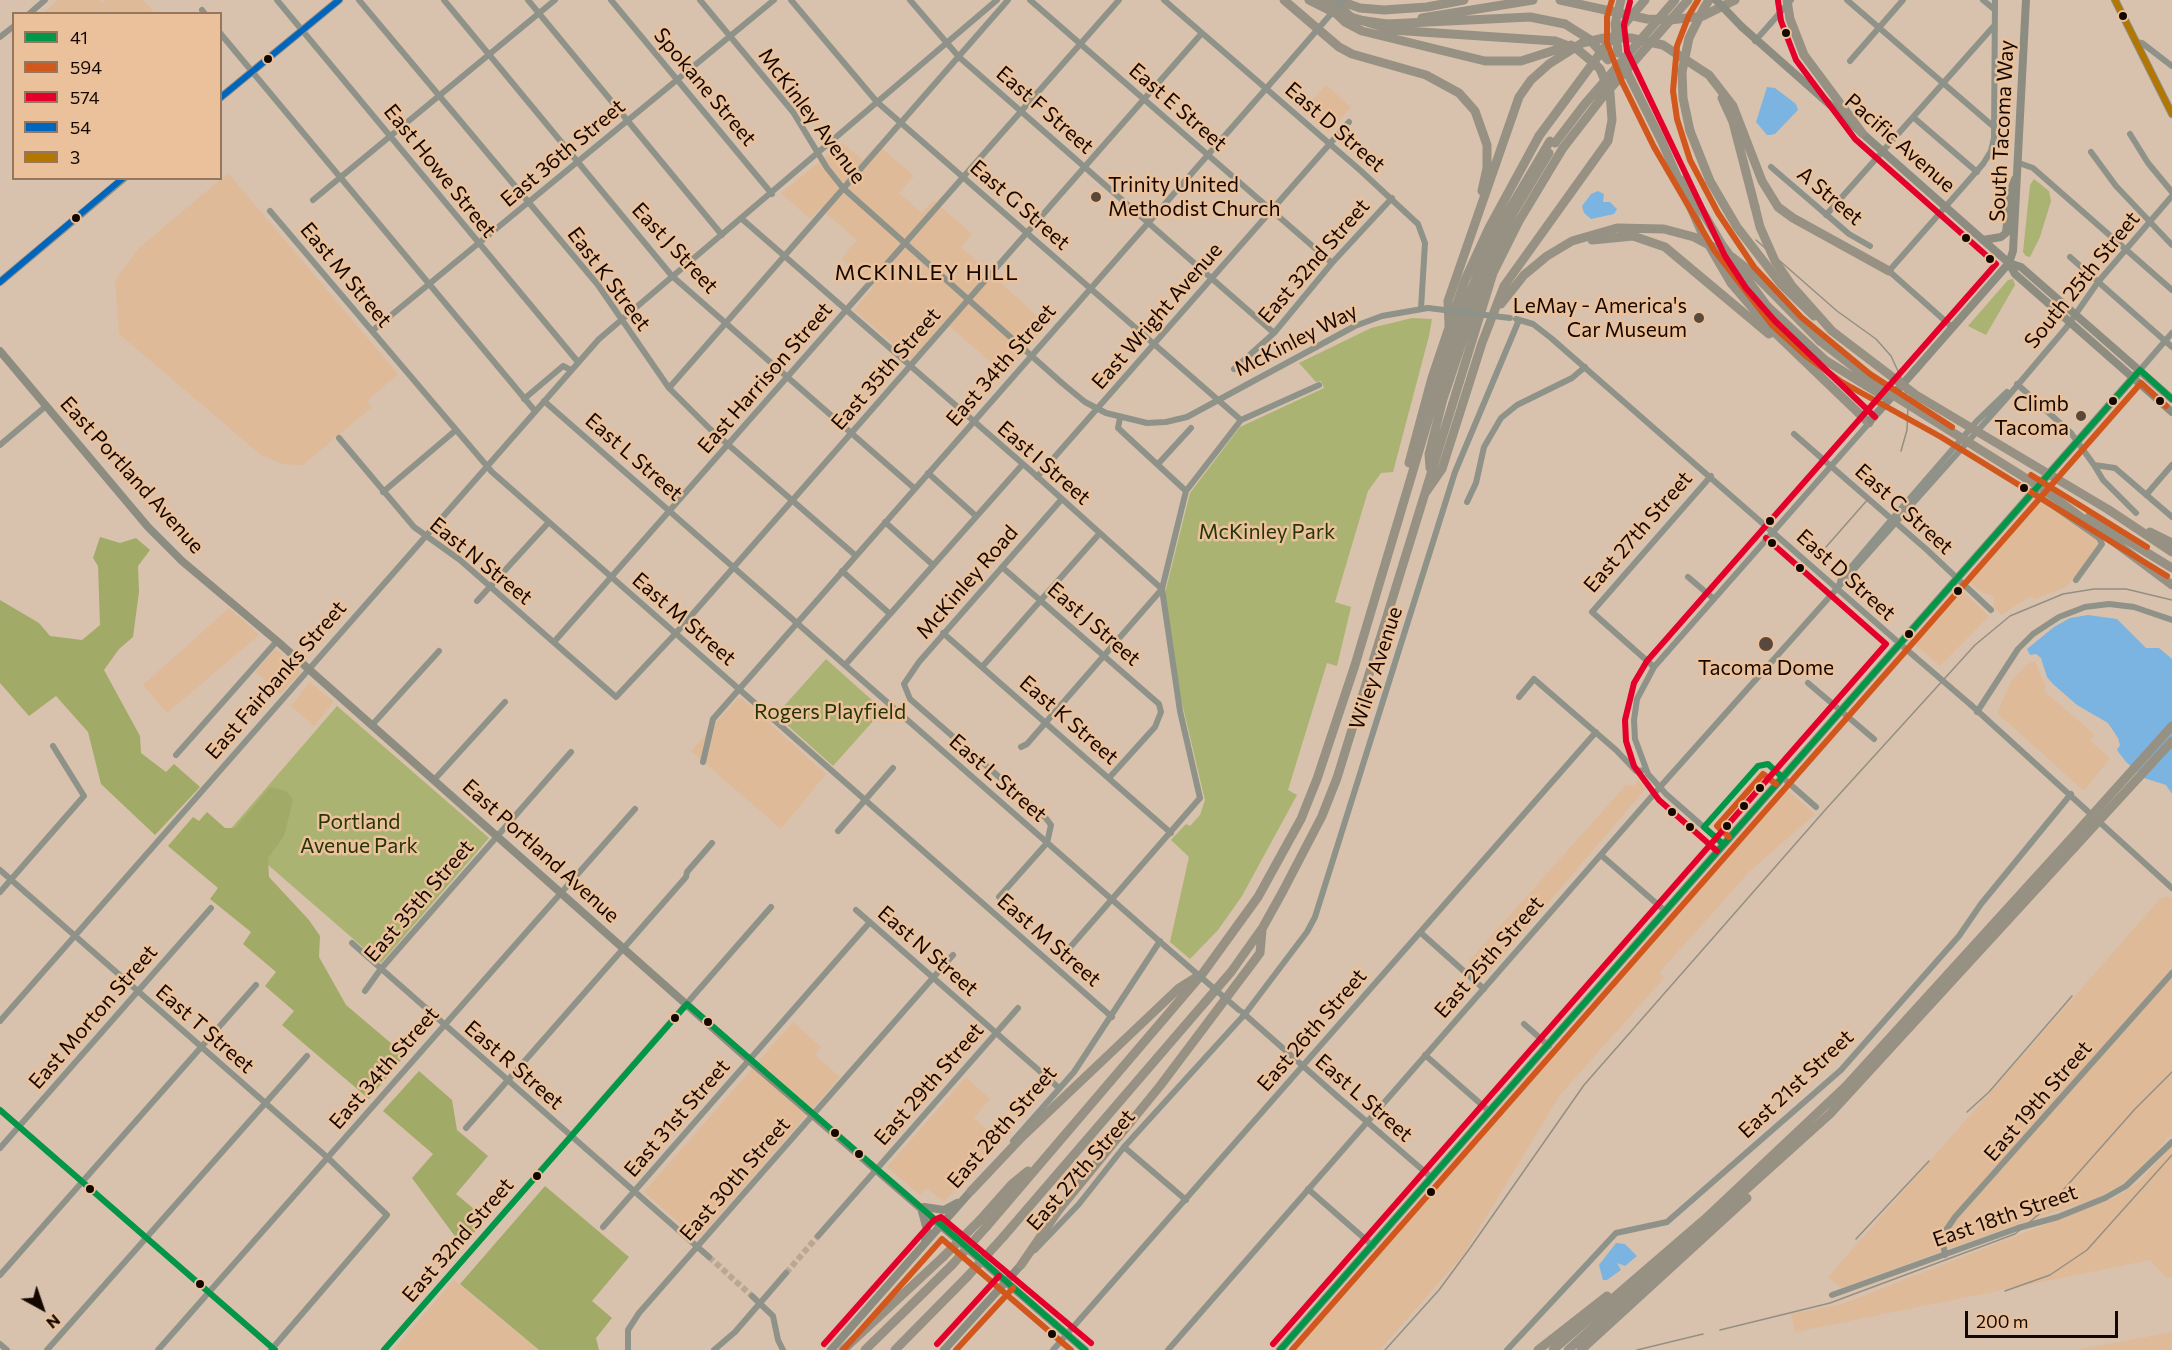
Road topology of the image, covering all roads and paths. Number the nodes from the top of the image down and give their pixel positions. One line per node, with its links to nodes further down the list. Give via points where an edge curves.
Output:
1 (45, 0): 43 (street)
2 (277, 0): 49 (street, East Howe Street)
3 (339, 0): 49 (main road)
4 (359, 0): 69 (street, East K Street)
5 (444, 0): 59 (street, East J Street)
6 (528, 0): 44 (street)
7 (555, 0): 44 (street)
8 (611, 0): 65 (street, Spokane Street)
9 (700, 0): 53 (street, McKinley Avenue)
10 (774, 0): 53 (street, East 36th Street)
11 (791, 0): 71 (street, East G Street)
12 (910, 0): 56 (street, East F Street)
13 (998, 0): 56 (street, East Fairbanks Street)
14 (1008, 0): 60 (street)
15 (1030, 0): 57 (street, East E Street)
16 (1119, 0): 57 (street, East Harrison Street)
17 (1164, 0): 50 (street, East D Street)
18 (1284, 0): 125 (highway, via 1339,47 1441,81 1475,111 1487,145 1487,168)
19 (1309, 0): 45 (highway, bridge, via 1345,18 1387,24)
20 (1322, 0): 58 (highway, via 1345,22 1362,31 1485,61 1516,62)
21 (1331, 0): 142 (highway, bridge, via 1351,17 1392,30 1556,41 1577,49 1595,64 1606,81 1611,100 1611,135 1595,163 1508,280)
22 (1337, 0): 24 (highway, via 1360,8 1402,10)
23 (1343, 0): 67 (street, East 34th Street, bridge)
24 (1464, 0)
25 (1533, 0): 45 (highway)
26 (1560, 0): 33 (highway, via 1647,19 1670,20 1703,16)
27 (1621, 0): 76 (highway, bridge, via 1615,24 1618,53)
28 (1645, 0): 141 (highway, bridge, via 1539,136 1477,252)
29 (1667, 0): 85 (highway, via 1588,91)
30 (1676, 0): 85 (highway, bridge, via 1602,84)
31 (1688, 0): 85 (highway, bridge)
32 (1716, 0): 54 (main road, Pacific Avenue, bridge)
33 (1735, 0)
34 (1789, 0): 54 (street, bridge); 80 (highway, via 1790,19 1804,55)
35 (1847, 0): 48 (street)
36 (1904, 0): 48 (street)
37 (1983, 0): 42 (street)
38 (1995, 0): 42 (street)
39 (2026, 0): 91 (main road, South Tacoma Way)
40 (2115, 0): 55 (main road)
41 (1707, 4): 145 (highway, bridge, via 1689,38 1682,72 1684,105 1699,157 1725,208 1761,261 1787,291)
42 (1995, 10): 46 (street)
43 (30, 12)
44 (539, 13): 59 (street); 75 (street)
45 (1420, 21): 76 (highway, bridge, via 1530,17 1565,24 1589,39 1608,60)
46 (1994, 27): 66 (street); 79 (street)
47 (12, 28): 52 (street)
48 (1879, 28): 62 (street); 66 (street)
49 (302, 31): 64 (main road); 82 (street, East Howe Street)
50 (1202, 33): 67 (street, East D Street); 70 (street, East 35th Street)
51 (222, 35): 64 (street)
52 (0, 37)
53 (730, 37): 65 (street, East 36th Street); 88 (street, McKinley Avenue, via 793,112)
54 (1755, 41): 80 (main road, Pacific Avenue)
55 (2134, 42): 63 (street, via 2142,43); 73 (main road)
56 (947, 44): 60 (street, East F Street); 71 (street, East Fairbanks Street)
57 (1080, 44): 70 (street, East E Street); 72 (street, East Harrison Street)
58 (1582, 44): 61 (highway, via 1604,38 1631,38 1663,45); 125 (highway, via 1549,64 1519,97)
59 (489, 54): 69 (street); 90 (street, East J Street)
60 (959, 57): 72 (street, East F Street); 78 (street)
61 (1689, 60): 124 (highway, via 1728,97 1762,181 1778,207); 145 (highway, bridge, via 1727,107 1762,233 1775,261)
62 (1850, 61)
63 (2172, 66)
64 (252, 72): 68 (main road); 95 (street)
65 (677, 80): 75 (street, East 36th Street); 99 (street, Spokane Street)
66 (1942, 84): 74 (street); 79 (street)
67 (1266, 88): 84 (street, East D Street); 89 (street, East 34th Street)
68 (222, 96)
69 (439, 96): 82 (street); 103 (street, East K Street)
70 (1144, 99): 89 (street, East E Street); 92 (street, East 35th Street)
71 (877, 102): 78 (street, East G Street); 88 (street, East Fairbanks Street)
72 (1022, 111): 92 (street, East F Street); 96 (street, East Harrison Street)
73 (2172, 114)
74 (1913, 117): 86 (street); 94 (street)
75 (628, 121): 90 (street, East 36th Street); 112 (street)
76 (1652, 121): 83 (highway)
77 (1349, 122): 84 (street, East Wright Avenue)
78 (901, 123): 96 (street, East G Street); 98 (street)
79 (1994, 127): 94 (street, via 1988,158)
80 (1862, 133): 86 (main road, Pacific Avenue)
81 (2130, 134): 100 (street)
82 (391, 136): 95 (street); 114 (street, East Howe Street)
83 (1662, 142): 154 (highway, via 1724,272 1750,307); 178 (highway, bridge, via 1722,245 1779,319 1844,374)
84 (1330, 143): 101 (street, East D Street); 106 (street, East Wright Avenue)
85 (1556, 144): 201 (highway, via 1493,273); 247 (highway, via 1494,237 1467,300)
86 (1882, 151): 104 (main road, Pacific Avenue); 107 (street)
87 (2091, 152): 110 (street)
88 (819, 154): 98 (street, McKinley Avenue); 99 (street, East Fairbanks Street)
89 (1207, 155): 106 (street, East E Street); 109 (street, East 34th Street)
90 (578, 162): 103 (street, East 36th Street); 126 (street, East J Street)
91 (2019, 165): 113 (main road, via 2010,193 2009,228 2001,237); 118 (street, via 2033,168); 122 (main road, South Tacoma Way, via 2015,242)
92 (1085, 166): 109 (street, East F Street); 111 (street, East 35th Street)
93 (1771, 167): 107 (street, A Street)
94 (1977, 172): 104 (street)
95 (340, 178): 102 (street); 130 (street)
96 (963, 178): 111 (street, East G Street); 115 (street, East Harrison Street)
97 (122, 180): 128 (main road)
98 (843, 188): 115 (street, McKinley Avenue); 119 (street)
99 (772, 194): 108 (street, East Fairbanks Street)
100 (2172, 194): 110 (street, South 25th Street)
101 (1392, 198): 121 (street, East 32nd Street); 134 (street, East D Street, via 1418,224 1424,236)
102 (313, 201)
103 (528, 203): 114 (street, East 36th Street); 137 (street, East K Street)
104 (1945, 207): 113 (main road, Pacific Avenue); 124 (street)
105 (270, 211): 144 (street, East M Street)
106 (1270, 211): 121 (street, East E Street); 127 (street, East Wright Avenue)
107 (1826, 214): 117 (street, A Street)
108 (742, 219): 112 (street, East Fairbanks Street); 119 (street, East I Street)
109 (1148, 221): 127 (street, East F Street); 131 (street, East 34th Street)
110 (2149, 223): 116 (street); 118 (street, South 25th Street)
111 (1026, 233): 131 (street, East G Street); 133 (street, East 35th Street)
112 (722, 235): 126 (street, East Fairbanks Street)
113 (1983, 240): 122 (main road, Pacific Avenue)
114 (479, 244): 130 (street, East 36th Street); 153 (street, East Howe Street)
115 (905, 244): 133 (street, McKinley Avenue); 135 (street, East Harrison Street)
116 (2172, 245)
117 (1870, 246)
118 (2125, 250): 129 (street, South 25th Street); 132 (street)
119 (784, 256): 135 (street, East I Street); 139 (street)
120 (2070, 257): 129 (street)
121 (1332, 262): 146 (street, East 32nd Street)
122 (2009, 263): 136 (main road, Pacific Avenue, via 2021,267); 140 (main road, Pacific Avenue, via 2015,274); 143 (main road)
123 (1535, 265): 142 (highway, via 1508,292); 154 (highway, via 1559,251 1601,238 1633,236 1655,243 1683,260 1751,321); 178 (highway, bridge, via 1572,241 1602,231 1640,227 1681,233 1714,245 1738,261 1858,372)
124 (1889, 271): 143 (street)
125 (1456, 274): 141 (highway, via 1448,301)
126 (672, 276): 137 (street, East Fairbanks Street); 139 (street, East J Street)
127 (1212, 278): 146 (street, East F Street); 149 (street, East Wright Avenue)
128 (0, 282)
129 (2098, 282): 136 (street, South 25th Street); 148 (street)
130 (429, 286): 144 (street, East 36th Street); 165 (street)
131 (1090, 288): 149 (street, East G Street); 152 (street, East 34th Street)
132 (2172, 290)
133 (968, 300): 152 (street, McKinley Avenue); 155 (street, East 35th Street)
134 (1424, 308): 138 (street, McKinley Way, bridge); 167 (street, McKinley Way, via 1355,326)
135 (846, 311): 155 (street, East I Street); 160 (street, East Harrison Street)
136 (2075, 314): 140 (street, South 25th Street); 159 (main road, Pacific Avenue)
137 (621, 318): 153 (street, East Fairbanks Street); 164 (street, East K Street)
138 (1519, 320): 156 (street, East D Street, via 1538,327); 317 (street, Wiley Avenue, via 1455,472 1315,917)
139 (725, 323): 160 (street, East J Street); 164 (street)
140 (2070, 323): 161 (main road, Pacific Avenue); 162 (street, South 25th Street)
141 (1449, 326): 247 (highway)
142 (1488, 327): 201 (highway, via 1442,469)
143 (1952, 327): 175 (main road, bridge)
144 (372, 331): 179 (street, East M Street)
145 (1832, 331): 205 (highway, bridge, via 1917,395)
146 (1274, 333): 157 (street, East 32nd Street)
147 (2172, 333): 148 (street)
148 (2165, 341): 150 (street); 159 (street)
149 (1154, 344): 167 (street, East G Street); 170 (street, East Wright Avenue)
150 (2172, 347)
151 (0, 351): 169 (main road, East Portland Avenue)
152 (1031, 355): 170 (street, McKinley Avenue); 176 (street, East 34th Street)
153 (578, 362): 158 (street, East Fairbanks Street)
154 (1808, 364): 175 (highway)
155 (910, 366): 176 (street, East I Street); 180 (street, East 35th Street)
156 (1585, 367): 193 (street, East D Street); 204 (street, via 1572,378 1517,405 1498,422 1484,447)
157 (1234, 369)
158 (571, 370): 165 (street, via 563,366); 168 (street, East Fairbanks Street)
159 (2140, 370): 161 (main road); 166 (main road, Pacific Avenue)
160 (788, 378): 180 (street, East J Street); 185 (street, East Harrison Street)
161 (2133, 378): 172 (main road, Pacific Avenue); 183 (main road)
162 (2017, 384): 183 (street); 210 (street, East 25th Street, via 1977,421)
163 (1319, 385): 174 (street)
164 (669, 388): 185 (street, East K Street)
165 (524, 399): 171 (street)
166 (2172, 399)
167 (1219, 400): 173 (street, McKinley Way, via 1187,417 1166,422); 174 (street, East G Street)
168 (544, 401): 171 (street, East Fairbanks Street); 206 (street, East L Street)
169 (46, 406): 184 (street); 241 (main road, East Portland Avenue, via 164,544)
170 (1097, 409): 173 (street, McKinley Way); 194 (street, East Wright Avenue)
171 (535, 411): 191 (street, East Fairbanks Street)
172 (2172, 412)
173 (1120, 418): 186 (street, via 1118,428)
174 (1241, 420): 198 (street)
175 (1870, 422): 188 (street)
176 (973, 423): 187 (street, East I Street); 192 (street, East 34th Street)
177 (1191, 428): 186 (street)
178 (1946, 429): 196 (highway, bridge)
179 (456, 430): 191 (street, East M Street); 199 (street)
180 (851, 434): 195 (street, East J Street); 202 (street, East 35th Street)
181 (1794, 434): 188 (street, East C Street)
182 (339, 438): 199 (street, East N Street)
183 (2076, 441): 189 (street); 197 (main road)
184 (0, 445)
185 (729, 445): 202 (street, East K Street); 206 (street, East Harrison Street)
186 (1158, 464): 198 (street)
187 (1022, 465): 194 (street, East I Street); 208 (street)
188 (1831, 465): 210 (street, East C Street); 213 (street)
189 (2094, 465): 200 (street, via 2115,468); 207 (street, via 2103,480)
190 (2172, 465): 200 (street)
191 (486, 466): 211 (street, East M Street); 215 (street, East Fairbanks Street)
192 (928, 473): 195 (street, East 34th Street); 208 (street)
193 (1711, 476): 213 (street, East D Street); 248 (street, East 27th Street, via 1592,612)
194 (1037, 477): 203 (street, East I Street)
195 (914, 488): 212 (street, East 34th Street)
196 (2043, 489): 222 (highway); 228 (highway)
197 (2032, 490): 226 (main road); 227 (street, via 2102,544)
198 (1186, 491): 231 (street)
199 (383, 492): 215 (street, East N Street)
200 (2146, 495): 209 (street)
201 (1423, 496): 299 (highway, via 1337,778 1322,816)
202 (793, 500): 218 (street, East K Street); 220 (street, East 35th Street)
203 (1061, 500): 214 (street, East I Street); 221 (street, McKinley Road)
204 (1467, 502)
205 (2109, 510): 216 (highway); 217 (highway)
206 (670, 511): 220 (street, East L Street); 224 (street, East Harrison Street)
207 (2136, 513)
208 (976, 516): 219 (street)
209 (2172, 517)
210 (1894, 521): 226 (street, East C Street); 230 (street, East 25th Street, via 1841,579)
211 (549, 522): 224 (street, East M Street); 229 (street)
212 (885, 522): 218 (street, East 34th Street); 219 (street)
213 (1772, 531): 230 (street, East D Street); 233 (street)
214 (1100, 533): 231 (street, East I Street); 232 (street)
215 (426, 535): 229 (street, East N Street); 250 (street, East Fairbanks Street)
216 (2172, 543)
217 (2172, 552)
218 (855, 555): 223 (street, East 34th Street)
219 (933, 565): 236 (street)
220 (734, 567): 238 (street, East L Street); 239 (street, East 35th Street)
221 (1002, 567): 232 (street, East J Street); 240 (street, McKinley Road)
222 (2172, 568)
223 (842, 571): 236 (street); 238 (street, East 34th Street)
224 (612, 577): 239 (street, East M Street); 242 (street, East Harrison Street)
225 (1688, 577): 233 (street)
226 (1957, 577): 235 (street, East C Street); 243 (main road)
227 (2076, 580)
228 (2172, 585)
229 (491, 587): 234 (street); 242 (street, East N Street)
230 (1838, 588): 243 (street, East D Street); 274 (street, East 25th Street)
231 (1162, 590): 245 (street); 280 (street, via 1180,711 1200,798)
232 (1041, 599): 245 (street, East J Street); 249 (street)
233 (1714, 599): 248 (street)
234 (477, 601)
235 (1991, 610)
236 (890, 614): 246 (street)
237 (2172, 620): 257 (street, via 2120,604 2085,607 2059,617 2033,634 2010,660)
238 (797, 622): 246 (street, East L Street); 252 (street, East 34th Street)
239 (676, 633): 252 (street, East M Street); 253 (street, East 35th Street)
240 (944, 633): 249 (street, East K Street); 283 (street, McKinley Road, via 906,676 904,689 910,699 1048,819 1051,832)
241 (277, 641): 250 (main road, East Portland Avenue); 267 (street)
242 (554, 642): 253 (street, East N Street)
243 (1899, 643): 256 (main road); 257 (street, East D Street, bridge)
244 (439, 651): 259 (street)
245 (1105, 655): 258 (street); 272 (street, East J Street, via 1156,699 1161,709 1155,726)
246 (845, 665): 283 (street, East L Street)
247 (1355, 665): 308 (highway, via 1301,819 1258,897)
248 (1654, 666): 270 (street, via 1640,693 1634,720 1638,751)
249 (982, 667): 258 (street, East K Street)
250 (308, 669): 259 (main road, East Portland Avenue); 301 (street, East Fairbanks Street)
251 (1808, 683): 256 (street)
252 (739, 689): 268 (street, East 34th Street, via 713,719); 276 (street, East M Street)
253 (616, 697)
254 (1519, 697): 261 (street, via 1534,679)
255 (505, 702): 273 (street)
256 (1840, 710): 262 (street); 271 (main road)
257 (1977, 712): 275 (street, East D Street)
258 (1046, 722): 265 (street); 272 (street, East K Street)
259 (372, 725): 273 (main road, East Portland Avenue)
260 (2172, 726): 285 (highway, bridge)
261 (1596, 732): 270 (street, via 1636,771); 300 (street, East 26th Street)
262 (1874, 740)
263 (2172, 741): 285 (highway, bridge)
264 (52, 746): 288 (street, via 84,796)
265 (1021, 747)
266 (571, 752): 281 (street, East 35th Street)
267 (176, 755)
268 (703, 762)
269 (893, 768): 276 (street)
270 (1646, 770): 274 (street)
271 (1782, 777): 277 (street); 284 (main road)
272 (1109, 778): 280 (street, East K Street)
273 (434, 780): 281 (main road, East Portland Avenue)
274 (1660, 787): 284 (street); 286 (street, East 25th Street)
275 (2068, 792): 289 (street, East D Street); 392 (street, East 21st Street, via 1959,936 1841,1070 1667,1222 1616,1233)
276 (865, 801): 279 (street); 318 (street, East M Street)
277 (1816, 807)
278 (635, 808): 291 (street, East 34th Street)
279 (838, 831)
280 (1171, 833): 293 (street)
281 (497, 836): 291 (main road, East Portland Avenue); 307 (street, East 35th Street)
282 (712, 843): 304 (street)
283 (1047, 843): 292 (street); 293 (street, East L Street)
284 (1723, 844): 297 (main road)
285 (2071, 845): 368 (highway, via 1853,1078); 368 (highway, via 1892,1049 1730,1215)
286 (1601, 855): 297 (street); 312 (street, East 25th Street)
287 (0, 870): 288 (street, East T Street)
288 (10, 880): 290 (street); 301 (street, East T Street)
289 (2172, 888)
290 (0, 892)
291 (560, 892): 304 (main road, East Portland Avenue); 321 (street, East 34th Street)
292 (999, 897)
293 (1113, 900): 302 (street, East L Street); 305 (street)
294 (771, 907): 315 (street, East 32nd Street)
295 (211, 908): 314 (street, East Morton Street)
296 (856, 910): 298 (street, East N Street)
297 (1664, 910): 323 (main road)
298 (870, 922): 310 (street, East N Street); 327 (street, East 31st Street)
299 (1263, 927): 360 (highway, via 1260,953); 363 (highway, bridge, via 1230,972)
300 (1421, 933): 312 (street); 328 (street, East 26th Street)
301 (74, 935): 314 (street, East T Street); 319 (street, East Fairbanks Street)
302 (1160, 941): 317 (street, East L Street, bridge); 318 (street, East 28th Street)
303 (352, 943): 307 (street, East R Street)
304 (623, 948): 315 (main road, East Portland Avenue); 329 (street)
305 (1066, 952)
306 (953, 955): 310 (street, East 30th Street)
307 (380, 970): 313 (street, East 35th Street); 321 (street, East R Street)
308 (1203, 973): 347 (highway, via 1179,988 1022,1137); 350 (highway)
309 (2172, 973): 358 (street, East 19th Street, via 1955,1218 1942,1236)
310 (934, 978): 322 (street, East N Street); 334 (street, East 30th Street)
311 (256, 986): 324 (street)
312 (1484, 988): 325 (street, East 25th Street)
313 (365, 991)
314 (137, 992): 324 (street, East T Street); 335 (street, East Morton Street)
315 (687, 1004): 327 (main road, East Portland Avenue); 337 (street, East 32nd Street)
316 (1018, 1008): 322 (street, East 29th Street)
317 (1242, 1012): 328 (street, East L Street); 339 (street, East 27th Street)
318 (1112, 1017): 330 (street, East 28th Street)
319 (0, 1021)
320 (1524, 1024): 323 (street)
321 (444, 1025): 329 (street, East R Street); 341 (street, East 34th Street)
322 (997, 1033): 330 (street, East N Street); 342 (street, East 29th Street)
323 (1549, 1046): 333 (main road)
324 (201, 1048): 331 (street, East T Street); 344 (street)
325 (1425, 1055): 333 (street); 345 (street, East 25th Street)
326 (306, 1056): 331 (street)
327 (749, 1060): 334 (main road, East Portland Avenue); 346 (street, East 31st Street)
328 (1303, 1067): 343 (street, East L Street, bridge); 348 (street, East 26th Street)
329 (507, 1081): 336 (street); 337 (street, East R Street)
330 (1059, 1088): 347 (street, East 28th Street)
331 (264, 1102): 341 (street, East T Street); 354 (street)
332 (0, 1110): 335 (street)
333 (1490, 1112): 343 (main road)
334 (813, 1115): 342 (main road, East Portland Avenue); 357 (street, East 30th Street)
335 (18, 1127): 340 (street, East Morton Street); 344 (street)
336 (466, 1128)
337 (570, 1136): 346 (street, East R Street); 377 (street, East 32nd Street)
338 (2172, 1142): 358 (street, East 18th Street, via 2117,1192 2058,1218)
339 (1124, 1147): 348 (street); 360 (street, East 27th Street, via 1078,1204)
340 (0, 1148)
341 (328, 1158): 365 (street, East 34th Street); 373 (street, East T Street, via 387,1215)
342 (876, 1169): 349 (main road, East Portland Avenue); 353 (street, East 29th Street)
343 (1432, 1178): 356 (main road)
344 (83, 1181): 354 (street); 362 (street)
345 (1308, 1189): 356 (street); 389 (street, East 25th Street)
346 (633, 1192): 352 (street, East 31st Street); 357 (street, East R Street)
347 (968, 1194): 349 (main road, via 944,1210); 351 (main road, East 28th Street)
348 (1186, 1200): 371 (street, East 26th Street)
349 (920, 1206): 351 (main road, East Portland Avenue); 355 (main road, via 927,1230)
350 (984, 1223): 382 (highway, bridge); 383 (highway, bridge, via 952,1265)
351 (941, 1226): 355 (main road, East 28th Street); 364 (main road, East Portland Avenue)
352 (603, 1227)
353 (818, 1236)
354 (146, 1237): 365 (street); 375 (street)
355 (924, 1245): 381 (main road, East 28th Street)
356 (1374, 1246): 370 (main road)
357 (697, 1247): 359 (street, East R Street); 378 (street, East 30th Street, via 630,1325)
358 (1945, 1255): 366 (street, East 18th Street)
359 (709, 1257)
360 (1021, 1264): 364 (main road, East 27th Street)
361 (786, 1273): 369 (street)
362 (0, 1275)
363 (968, 1278): 384 (highway); 385 (highway)
364 (1006, 1282): 371 (main road, East Portland Avenue); 386 (main road, East 27th Street)
365 (209, 1292): 373 (street); 376 (street, East 34th Street)
366 (1832, 1295)
367 (752, 1296): 369 (street)
368 (1614, 1304): 393 (highway); 394 (highway); 395 (highway); 396 (highway)
369 (762, 1305): 379 (street); 380 (street)
370 (1296, 1332): 390 (main road); 391 (main road)
371 (1068, 1335): 387 (street, East 26th Street); 388 (main road, East Portland Avenue)
372 (0, 1344): 374 (street)
373 (273, 1349)
374 (7, 1350)
375 (47, 1350)
376 (158, 1350)
377 (384, 1350)
378 (628, 1350)
379 (714, 1350)
380 (783, 1350)
381 (831, 1350)
382 (843, 1350)
383 (865, 1350)
384 (895, 1350)
385 (904, 1350)
386 (944, 1350)
387 (1053, 1350)
388 (1085, 1350)
389 (1168, 1350)
390 (1280, 1350)
391 (1285, 1350)
392 (1507, 1350)
393 (1538, 1350)
394 (1553, 1350)
395 (1568, 1350)
396 (1581, 1350)

